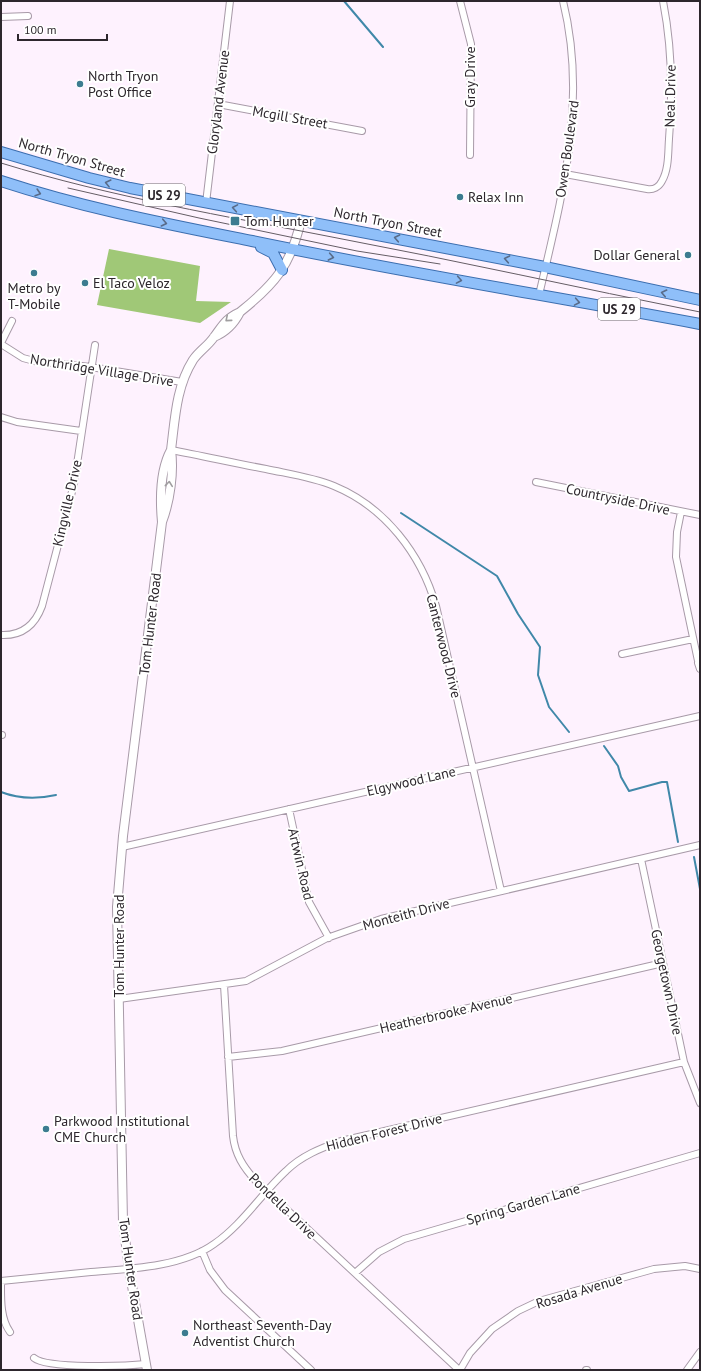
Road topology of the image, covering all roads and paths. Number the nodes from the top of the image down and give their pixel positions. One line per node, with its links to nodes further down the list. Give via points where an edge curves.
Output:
1 (230, 1): 7 (street, Gloryland Avenue)
2 (460, 1): 10 (street, Gray Drive, via 471,44)
3 (563, 1): 11 (street, Owen Boulevard, via 572,48 574,92)
4 (663, 1): 11 (street, Neal Drive, via 670,44 672,101 666,174 662,183 655,188 647,189)
5 (28, 16): 6 (street)
6 (1, 17)
7 (218, 104): 8 (street, Mcgill Street); 13 (street, Gloryland Avenue)
8 (362, 131)
9 (1, 152): 13 (main road, North Tryon Street / US 29, one-way to 9, via 89,178)
10 (470, 155)
11 (565, 174): 17 (street, Owen Boulevard)
12 (1, 181): 15 (main road, US 29, one-way to 15, via 107,211)
13 (206, 203): 14 (main road, North Tryon Street / US 29, one-way to 13)
14 (301, 220): 16 (street, Tom Hunter Road); 17 (main road, North Tryon Street / US 29, one-way to 14)
15 (248, 240): 16 (main road, US 29); 18 (main road, via 274,253)
16 (293, 250): 18 (street, Tom Hunter Road); 19 (main road, US 29, one-way to 19)
17 (545, 267): 19 (street, Owen Boulevard); 20 (main road, North Tryon Street / US 29, one-way to 17)
18 (282, 270): 26 (street, Tom Hunter Road, via 240,312 236,320 214,337 197,355)
19 (539, 295): 22 (main road, US 29, one-way to 22)
20 (700, 300)
21 (12, 321): 23 (street)
22 (700, 324)
23 (1, 343): 25 (street, Northridge Village Drive, via 28,360)
24 (95, 345): 25 (street, Kingville Drive)
25 (91, 368): 26 (street, Northridge Village Drive); 28 (street, Kingville Drive)
26 (182, 382): 29 (street, Tom Hunter Road)
27 (1, 416): 28 (street, via 17,422)
28 (82, 431): 33 (street, Kingville Drive, via 74,484 42,606 36,620 27,628 16,634)
29 (171, 450): 38 (street, Canterwood Drive, via 324,482 368,506 396,531 419,562 434,598); 41 (street, Tom Hunter Road, via 166,512 162,522)
30 (536, 482): 31 (street, Countryside Drive)
31 (681, 512): 32 (street, Countryside Drive); 34 (street, via 676,557)
32 (700, 515)
33 (1, 635)
34 (694, 638): 35 (street); 36 (street)
35 (622, 654)
36 (699, 664)
37 (700, 716): 38 (street, Elgywood Lane)
38 (473, 768): 39 (street, Elgywood Lane); 43 (street, Canterwood Drive)
39 (289, 809): 41 (street, Elgywood Lane); 44 (street, Artwin Road, via 309,902)
40 (700, 845): 42 (street, Monteith Drive)
41 (122, 847): 47 (street, Tom Hunter Road, via 117,907)
42 (641, 859): 43 (street, Monteith Drive); 45 (street, Georgetown Drive)
43 (501, 891): 44 (street, Monteith Drive, via 394,915)
44 (329, 938): 46 (street, Monteith Drive, via 255,977)
45 (663, 963): 48 (street, Heatherbrooke Avenue, via 282,1051); 49 (street, Georgetown Drive)
46 (224, 985): 47 (street, Monteith Drive); 48 (street, Pondella Drive)
47 (119, 999): 54 (street, Tom Hunter Road, via 122,1204)
48 (228, 1057): 52 (street, Pondella Drive, via 232,1136 236,1152 244,1168)
49 (684, 1062): 50 (street, Georgetown Drive); 52 (street, Hidden Forest Drive, via 341,1141 319,1149 298,1161 286,1170)
50 (700, 1103)
51 (700, 1153): 56 (street, Spring Garden Lane, via 404,1239 379,1252)
52 (267, 1192): 53 (street, Hidden Forest Drive, via 224,1237); 56 (street, Pondella Drive)
53 (202, 1251): 54 (street, Hidden Forest Drive, via 182,1260); 62 (street, via 210,1270 225,1290)
54 (129, 1269): 57 (street, Hidden Forest Drive); 61 (street, Tom Hunter Road)
55 (700, 1269): 63 (street, Rosada Avenue, via 685,1266 660,1268 539,1301 518,1311 492,1329 470,1353)
56 (355, 1273): 63 (street, Pondella Drive)
57 (1, 1281): 58 (street, via 4,1324)
58 (10, 1332)
59 (700, 1352): 64 (street)
60 (34, 1358): 61 (street, via 42,1363)
61 (147, 1367)
62 (311, 1370)
63 (459, 1370)
64 (687, 1370)

